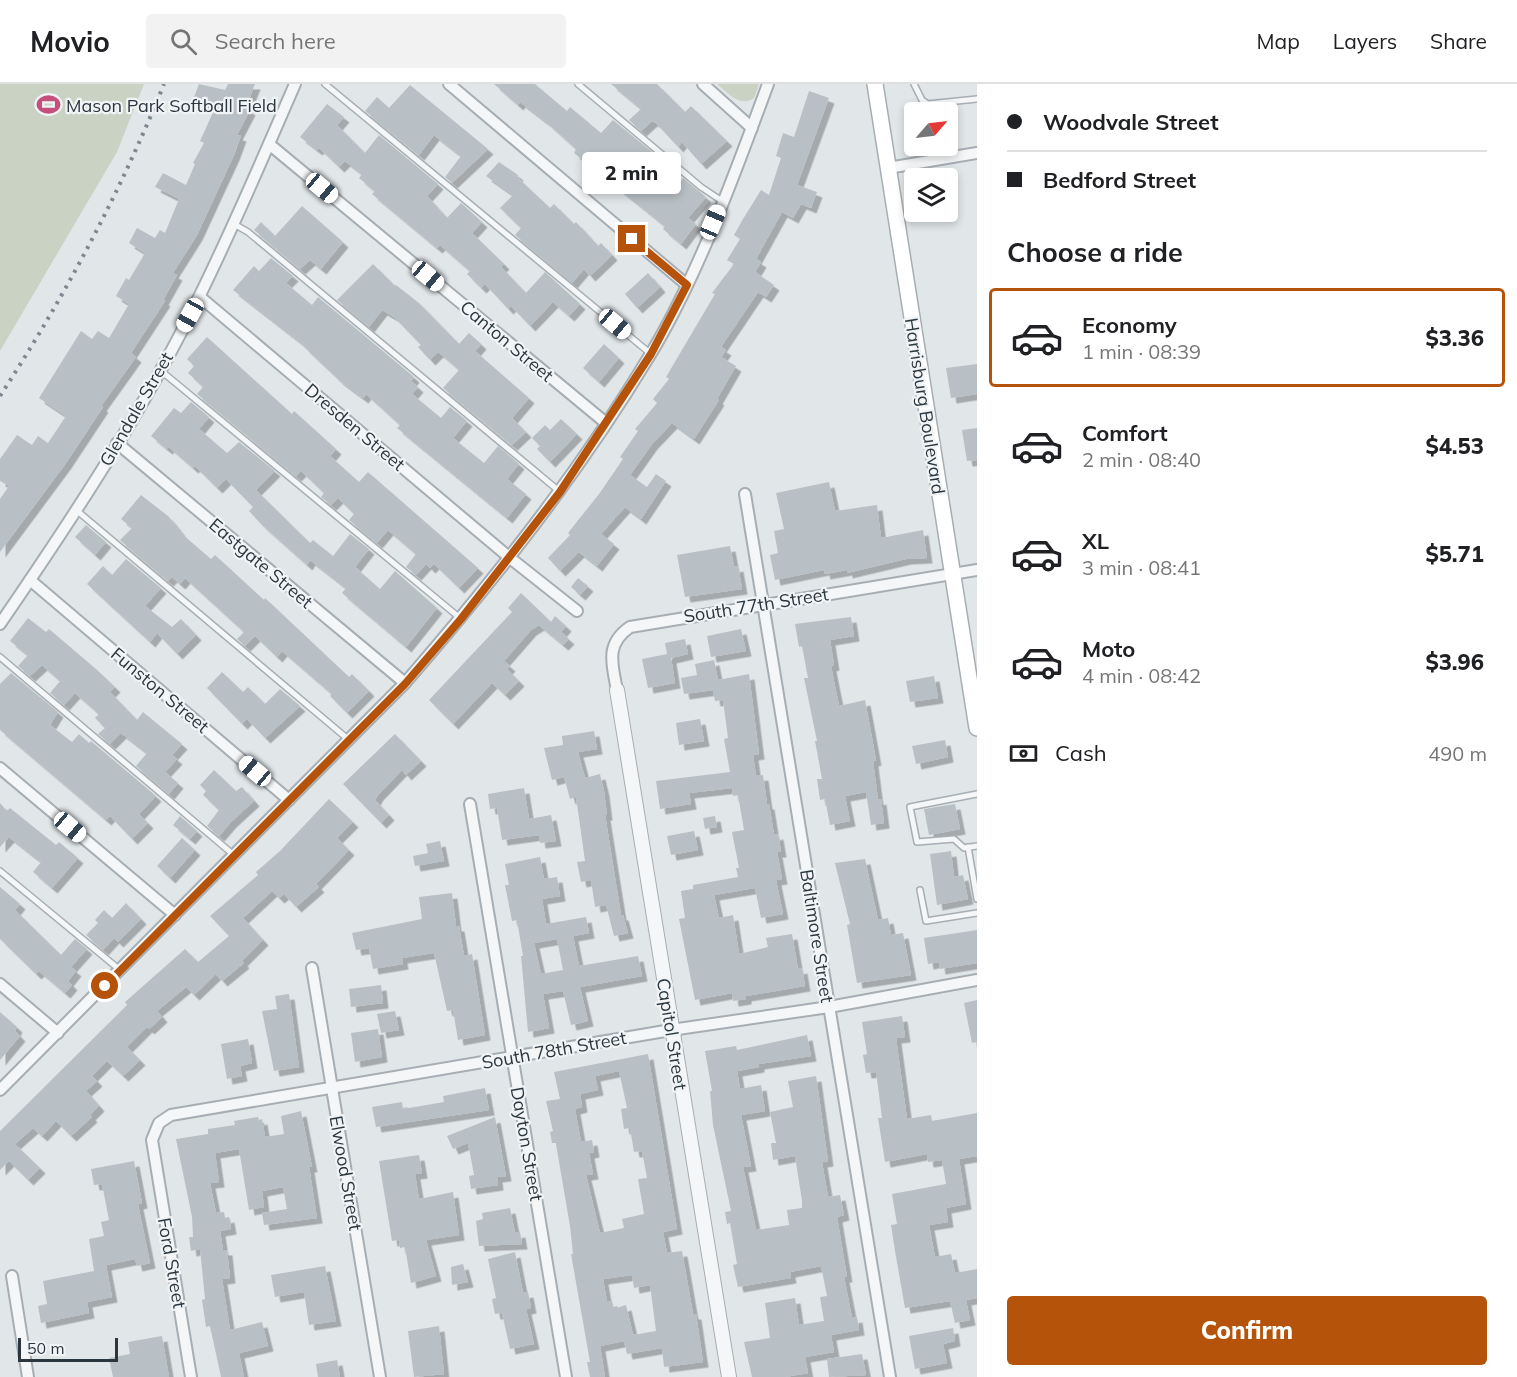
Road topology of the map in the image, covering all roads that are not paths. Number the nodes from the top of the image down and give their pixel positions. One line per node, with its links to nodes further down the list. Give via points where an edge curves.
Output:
1 (295, 84): 11 (street, Glendale Street)
2 (325, 84): 18 (lane)
3 (449, 84): 16 (street)
4 (578, 84): 14 (lane)
5 (703, 84): 10 (street)
6 (768, 84): 10 (street)
7 (875, 84): 13 (main road, Harrisburg Boulevard)
8 (914, 84): 9 (lane, via 928,104)
9 (977, 99)
10 (752, 128): 14 (street)
11 (269, 144): 15 (street, Glendale Street); 20 (street, Canton Street)
12 (977, 153): 13 (street)
13 (888, 168): 27 (main road, Harrisburg Boulevard)
14 (722, 201): 16 (street)
15 (234, 224): 17 (street, Glendale Street); 22 (lane)
16 (687, 285): 18 (street)
17 (200, 297): 19 (street, Glendale Street); 25 (street, Dresden Street)
18 (651, 354): 20 (street)
19 (160, 370): 21 (street, Glendale Street); 31 (lane)
20 (606, 423): 22 (street)
21 (117, 443): 24 (street, Glendale Street); 34 (street, Eastgate Street)
22 (560, 492): 25 (street)
23 (745, 494): 29 (street, Baltimore Street)
24 (75, 509): 28 (street, Glendale Street); 37 (lane)
25 (510, 558): 30 (street, Dresden Street); 31 (street)
26 (977, 570): 27 (street, South 77th Street)
27 (952, 573): 29 (street, South 77th Street); 36 (main road, Harrisburg Boulevard)
28 (30, 580): 32 (street, Glendale Street); 40 (street, Funston Street)
29 (764, 603): 35 (street, South 77th Street, via 630,627 617,638 611,654); 54 (street, Baltimore Street)
30 (577, 610)
31 (461, 619): 34 (street)
32 (0, 624)
33 (0, 657): 44 (lane)
34 (405, 684): 37 (street)
35 (617, 690): 55 (street, Capitol Street)
36 (977, 728)
37 (349, 740): 40 (street)
38 (0, 768): 49 (street)
39 (977, 794): 43 (lane, via 910,807 917,842 954,839)
40 (289, 800): 44 (street)
41 (470, 804): 57 (street, Dayton Street)
42 (977, 846): 43 (lane)
43 (968, 848): 47 (lane)
44 (235, 856): 49 (street)
45 (0, 871): 51 (lane)
46 (920, 890): 48 (lane, via 926,921)
47 (977, 899)
48 (977, 913)
49 (176, 915): 51 (street)
50 (312, 968): 59 (street, Elwood Street)
51 (120, 970): 56 (street)
52 (977, 980): 54 (street, South 78th Street)
53 (0, 984): 56 (street)
54 (829, 1007): 55 (street, South 78th Street); 67 (street, Baltimore Street)
55 (671, 1030): 57 (street, South 78th Street); 66 (street, Capitol Street)
56 (58, 1033): 58 (street)
57 (512, 1056): 59 (street, South 78th Street); 65 (street, Dayton Street)
58 (2, 1086)
59 (332, 1089): 60 (street, South 78th Street, via 171,1115 159,1123); 64 (street, Elwood Street)
60 (153, 1148): 63 (street, Ford Street)
61 (12, 1276): 62 (street)
62 (28, 1377)
63 (191, 1377)
64 (380, 1377)
65 (566, 1377)
66 (729, 1377)
67 (890, 1377)

